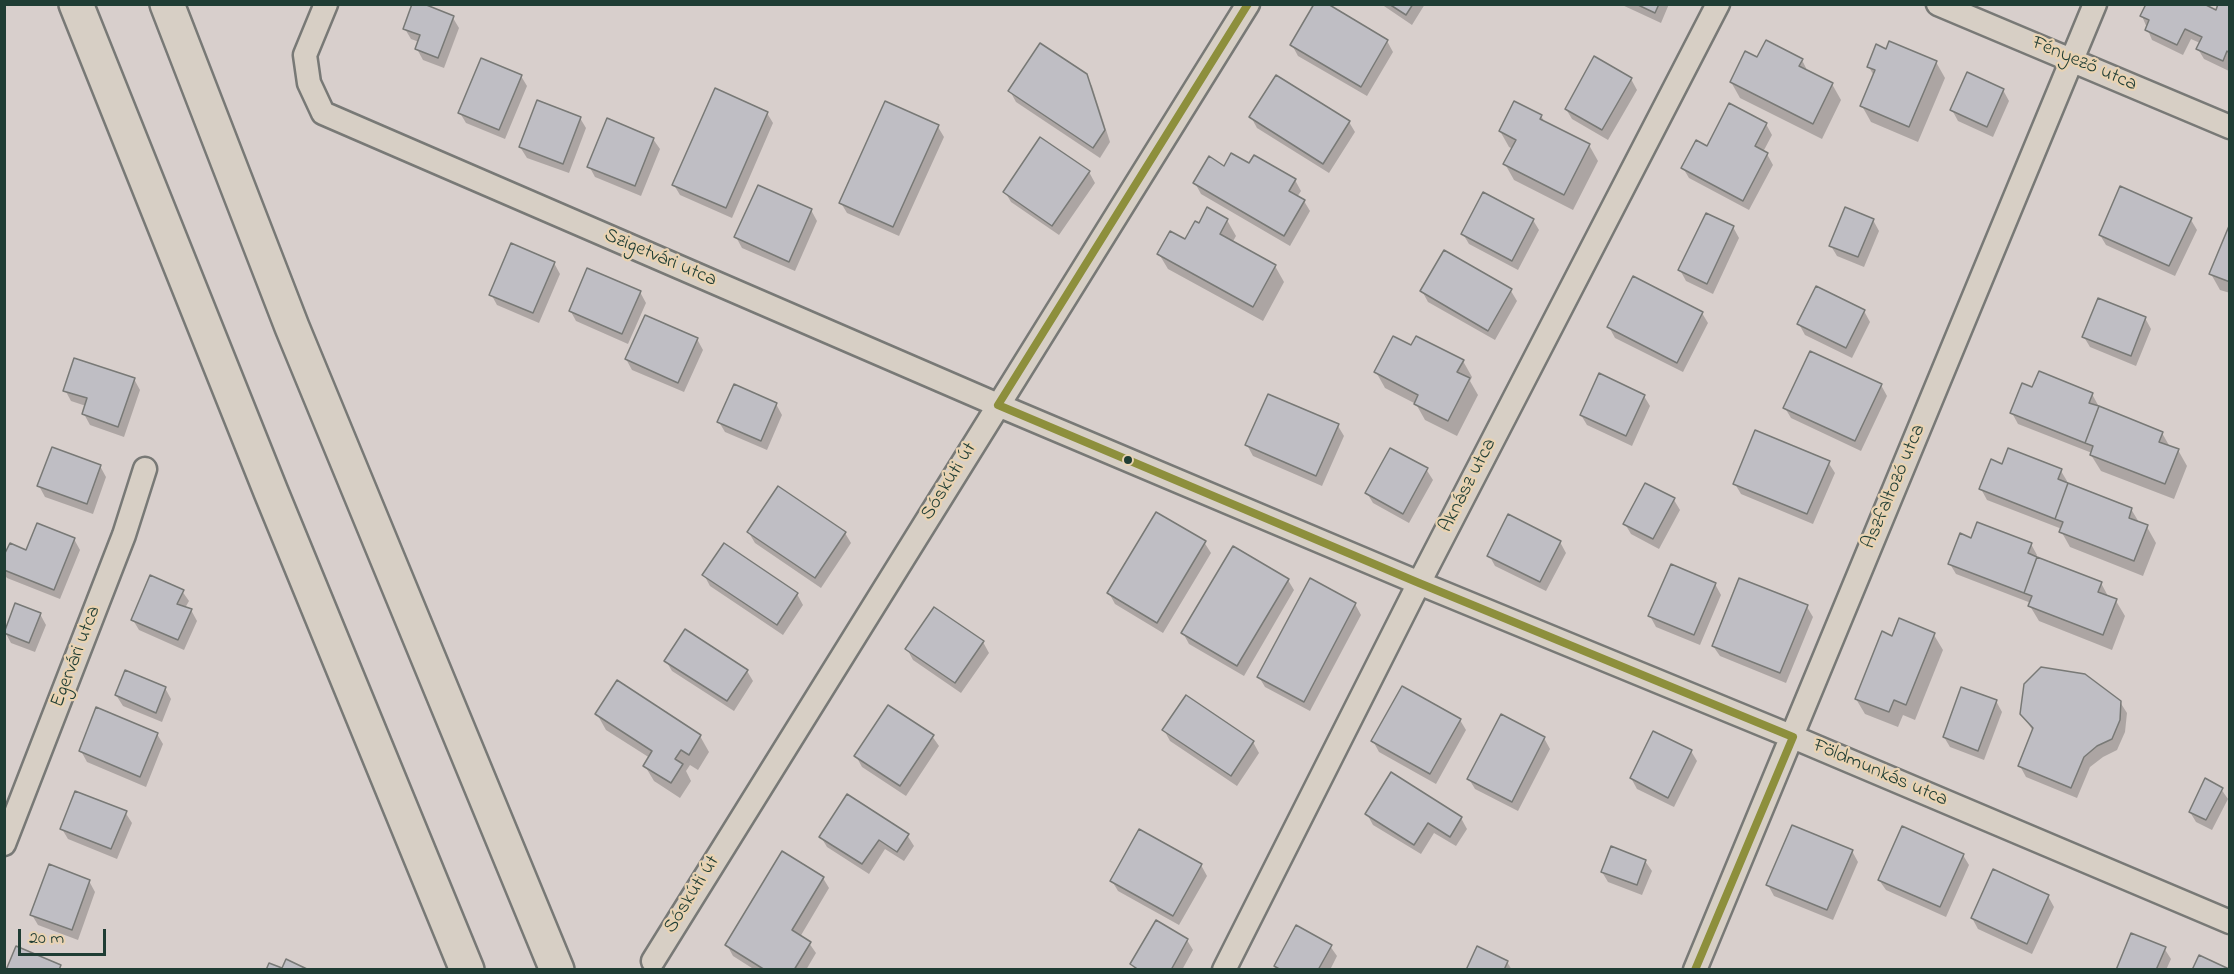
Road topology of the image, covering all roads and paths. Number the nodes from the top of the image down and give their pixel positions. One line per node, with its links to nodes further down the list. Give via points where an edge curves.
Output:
1 (76, 4): 17 (highway)
2 (167, 4): 18 (highway, via 292,327)
3 (326, 4): 10 (street, Szigetvári utca, via 305,55 309,84 323,113)
4 (1248, 4): 10 (street, Sóskúti út)
5 (1718, 4): 12 (street, Aknász utca)
6 (1938, 4): 8 (street, Fényező utca)
7 (2095, 4): 8 (street, Aszfaltozó utca)
8 (2072, 60): 9 (street, Fényező utca); 13 (street, Aszfaltozó utca)
9 (2229, 127)
10 (998, 405): 12 (street, Földmunkás utca); 16 (street, Sóskúti út)
11 (145, 469): 14 (street, Egervári utca, via 124,535)
12 (1419, 583): 13 (street, Földmunkás utca); 19 (street, Aknász utca)
13 (1793, 737): 15 (street, Földmunkás utca); 20 (street, Aszfaltozó utca)
14 (4, 844)
15 (2229, 922)
16 (652, 961)
17 (467, 969)
18 (557, 969)
19 (1224, 969)
20 (1695, 969)

